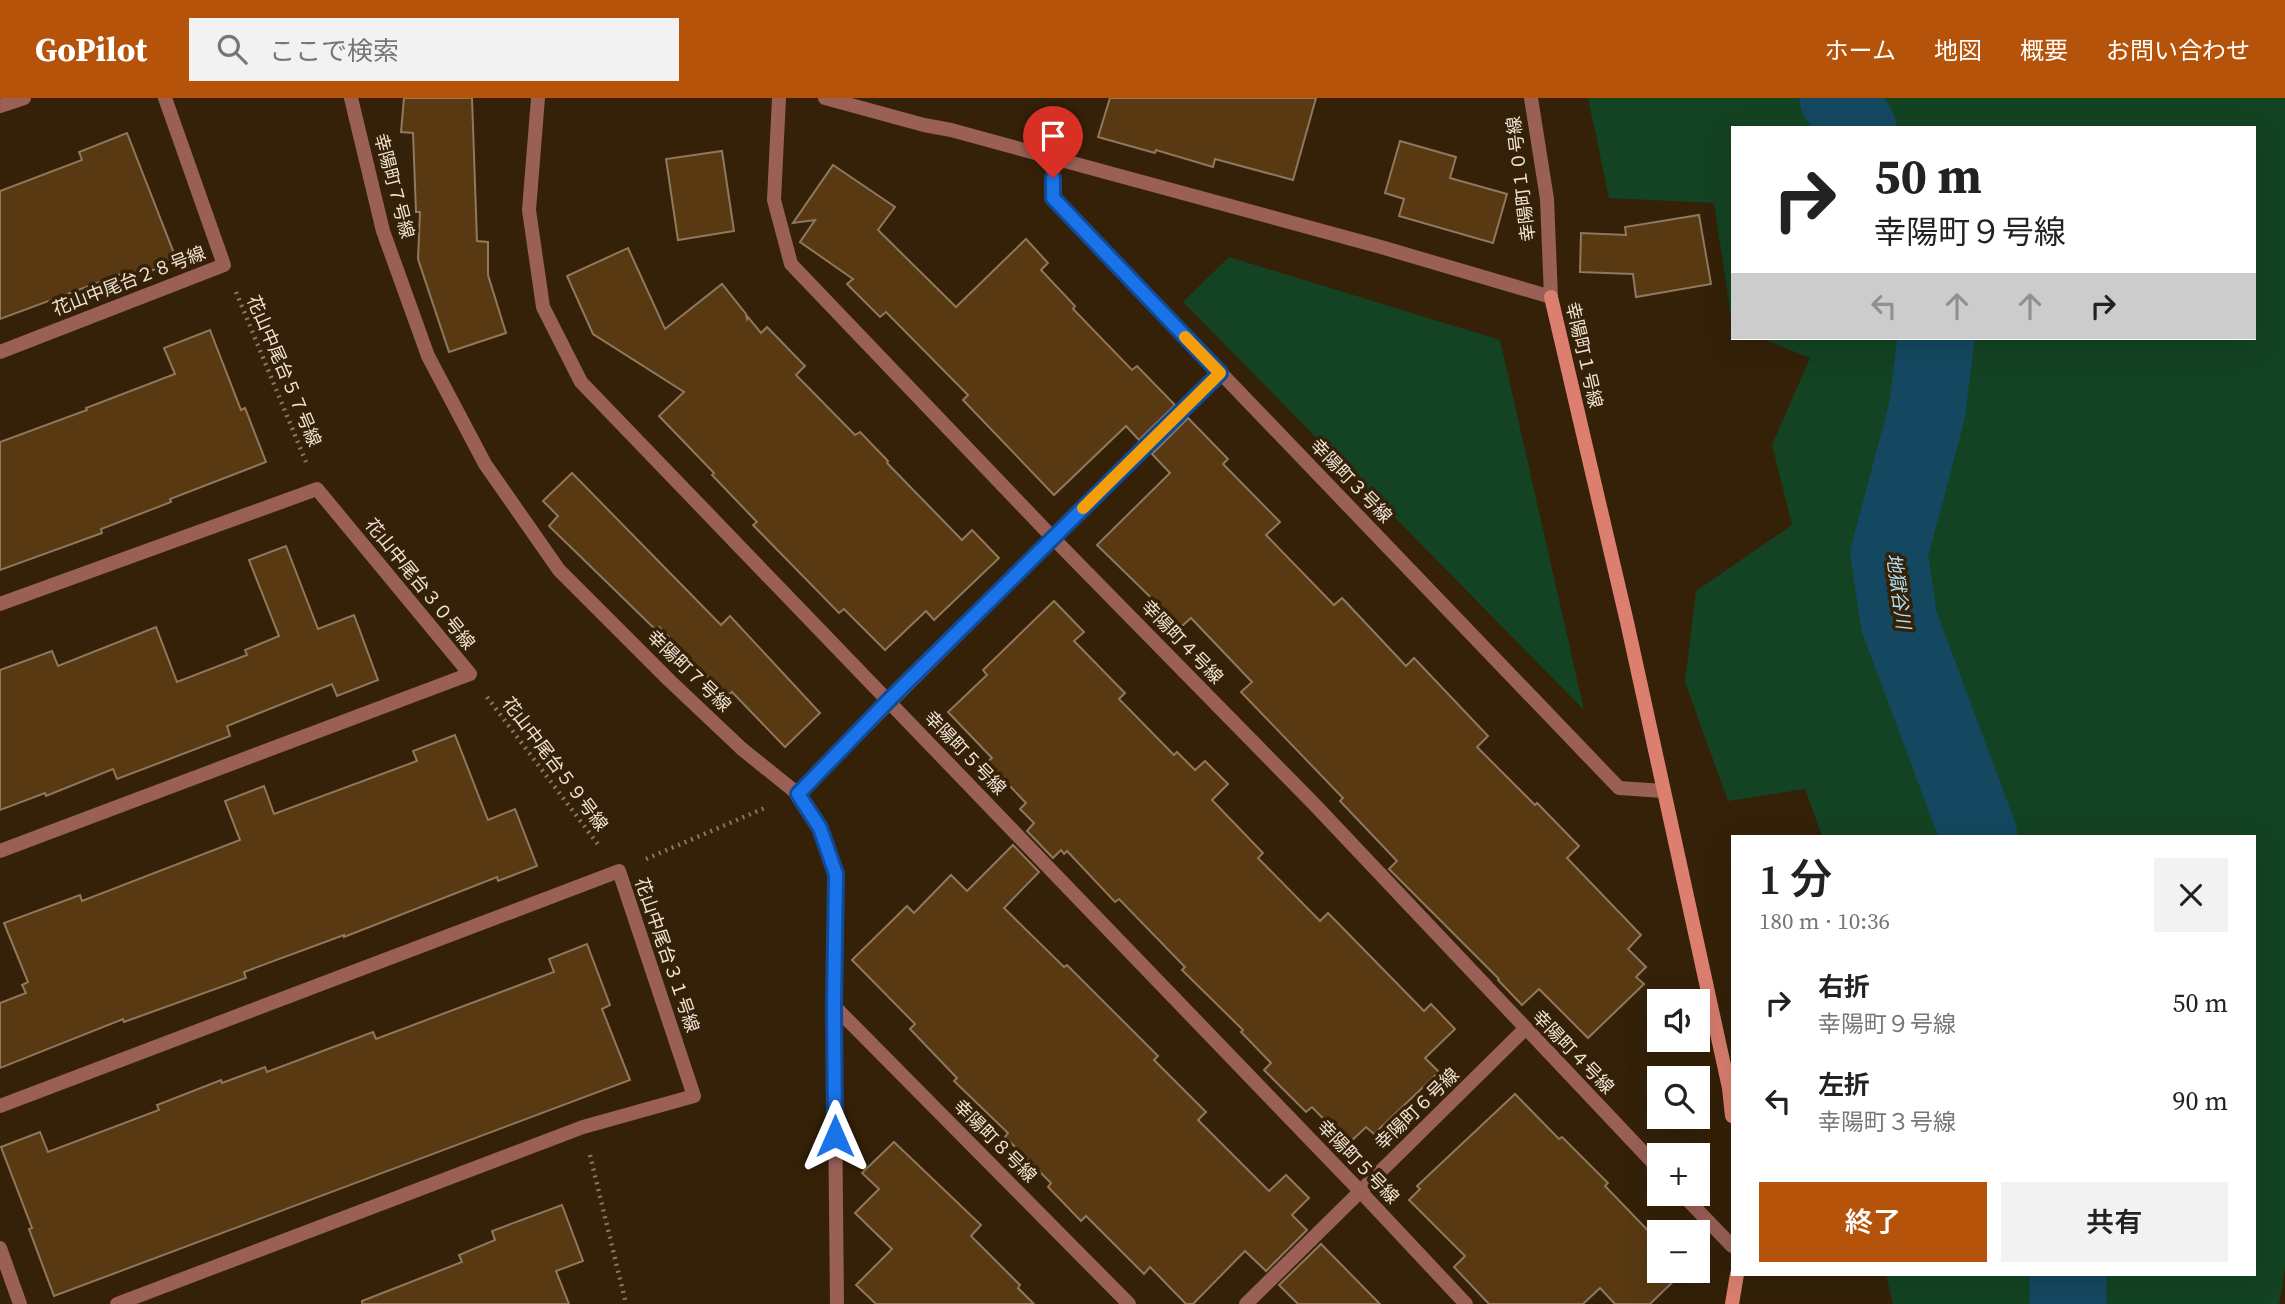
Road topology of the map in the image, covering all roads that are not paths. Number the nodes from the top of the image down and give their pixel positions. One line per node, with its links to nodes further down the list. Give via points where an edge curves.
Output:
1 (24, 98): 8 (street)
2 (165, 98): 11 (street, 花山中尾台２８号線, via 224,265)
3 (351, 98): 17 (street, 幸陽町７号線, via 383,231 428,356 485,464 559,570 742,749)
4 (538, 98): 15 (street, 幸陽町５号線, via 529,210 543,307 580,382)
5 (779, 98): 13 (street, 幸陽町４号線, via 775,200 791,264)
6 (825, 98): 9 (street, 幸陽町１号線)
7 (1531, 98): 10 (street, 幸陽町１０号線, via 1547,199)
8 (0, 106)
9 (1053, 158): 10 (street, 幸陽町１号線); 12 (street, 幸陽町３号線, via 1053,198)
10 (1551, 297): 16 (street, 幸陽町１号線)
11 (0, 352)
12 (1220, 373): 13 (street); 16 (street, 幸陽町３号線, via 1619,788)
13 (1053, 538): 15 (street); 20 (street, 幸陽町４号線, via 1314,804)
14 (0, 604): 18 (street, 花山中尾台３０号線, via 317,489 470,674)
15 (888, 701): 17 (street); 24 (street, 幸陽町５号線)
16 (1663, 791): 22 (street, 幸陽町１号線)
17 (798, 794): 19 (street, 幸陽町７号線, via 820,828 836,874)
18 (0, 851)
19 (834, 1006): 31 (street, 幸陽町７号線); 32 (street, 幸陽町８号線)
20 (1525, 1029): 23 (street, 幸陽町４号線); 24 (street, 幸陽町６号線)
21 (0, 1106): 30 (street, 花山中尾台３１号線, via 618,871 694,1096 583,1127)
22 (1731, 1107)
23 (1647, 1157)
24 (1360, 1191): 33 (street, 幸陽町６号線); 34 (street, 幸陽町５号線)
25 (1694, 1206): 26 (street)
26 (1731, 1245)
27 (0, 1248): 29 (street)
28 (1737, 1276): 35 (street)
29 (20, 1304)
30 (117, 1304)
31 (837, 1304)
32 (1129, 1304)
33 (1246, 1304)
34 (1466, 1304)
35 (1732, 1304)

